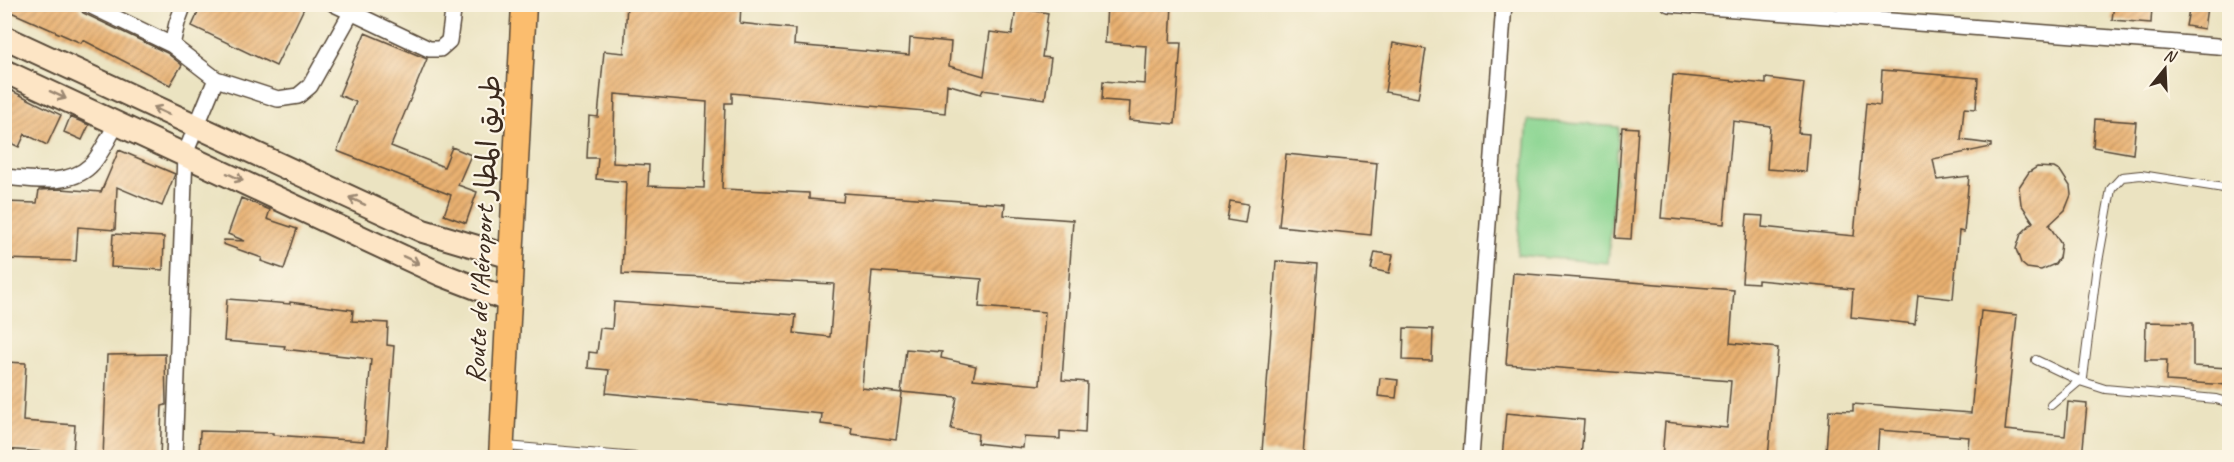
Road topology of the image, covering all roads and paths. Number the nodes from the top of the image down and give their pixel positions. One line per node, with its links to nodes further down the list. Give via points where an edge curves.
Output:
1 (87, 4): 10 (street)
2 (184, 4): 10 (street)
3 (334, 4): 8 (street)
4 (454, 4): 8 (street, via 448,41 440,49 429,49)
5 (524, 4): 19 (main road, Route de l'Aéroport طريق المطار)
6 (1504, 4): 28 (street)
7 (1669, 4): 11 (street)
8 (351, 13): 13 (street, via 310,86 297,96 278,99)
9 (4, 37): 15 (main road, one-way to 9)
10 (172, 45): 13 (street)
11 (2229, 47)
12 (4, 71): 14 (main road, one-way to 14)
13 (216, 79): 15 (street)
14 (117, 123): 16 (main road); 17 (street, via 90,166 75,175 52,180)
15 (195, 126): 16 (street); 19 (main road, one-way to 15, via 423,231)
16 (185, 154): 20 (main road, one-way to 20, via 440,274); 26 (street)
17 (4, 177)
18 (2229, 189): 22 (lane, via 2141,175 2122,177 2111,189)
19 (511, 257): 20 (main road, Route de l'Aéroport طريق المطار)
20 (508, 300): 25 (main road, Route de l'Aéroport طريق المطار)
21 (2036, 360): 22 (lane)
22 (2080, 381): 23 (lane, via 2105,389); 24 (lane)
23 (2229, 403)
24 (2051, 405)
25 (501, 452): 27 (lane)
26 (174, 458)
27 (649, 458)
28 (1471, 458)

